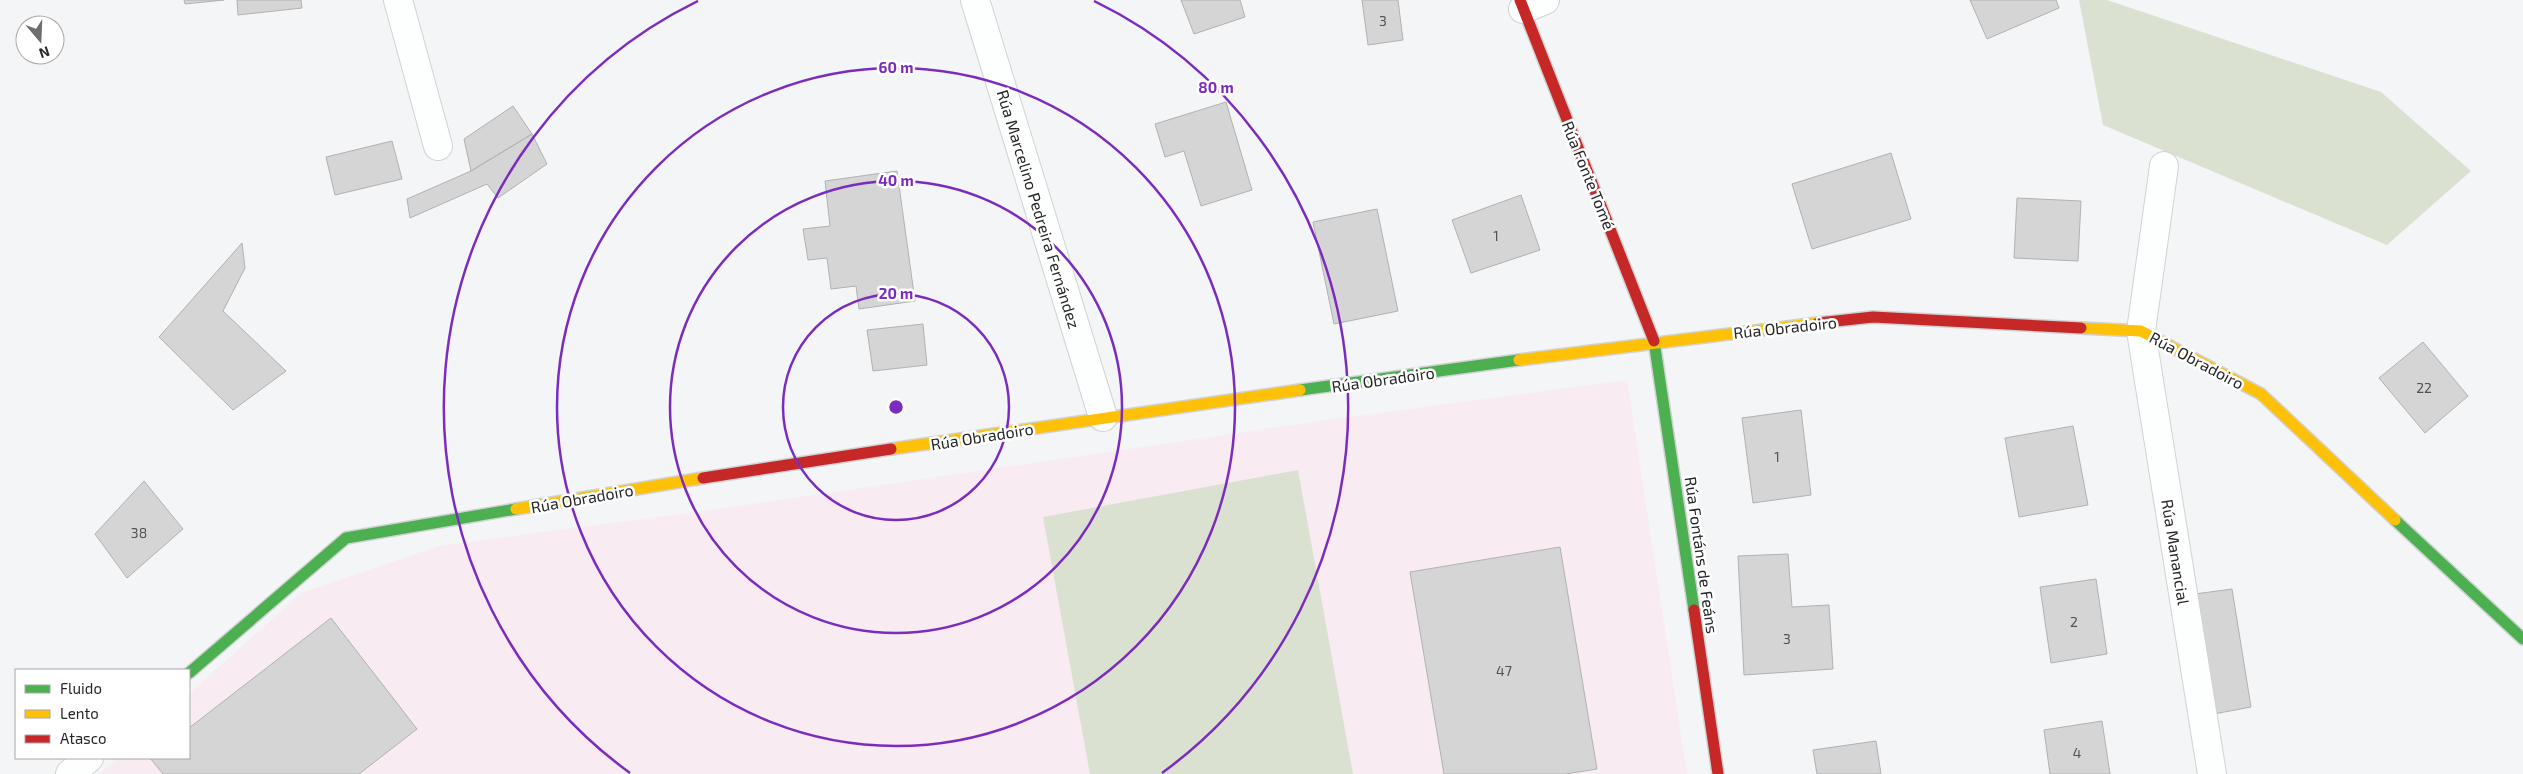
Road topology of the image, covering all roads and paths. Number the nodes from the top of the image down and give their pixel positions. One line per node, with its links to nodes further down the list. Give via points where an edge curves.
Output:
1 (398, 0): 4 (street)
2 (975, 0): 8 (street, Rúa Marcelino Pedreira Fernández)
3 (1529, 3): 7 (street, Rúa Fonte Tomé)
4 (438, 146)
5 (2164, 166): 6 (street, Rúa Manancial)
6 (2141, 331): 7 (street, Rúa Obradoiro, via 1873,317); 9 (street, Rúa Obradoiro, via 2261,394); 14 (street, Rúa Manancial)
7 (1654, 342): 8 (street, Rúa Obradoiro); 13 (street, Rúa Fontáns de Feáns)
8 (1103, 417): 10 (street, Rúa Obradoiro, via 663,484 346,538)
9 (2523, 639)
10 (190, 672)
11 (88, 759): 12 (street)
12 (70, 774)
13 (1718, 774)
14 (2212, 774)

